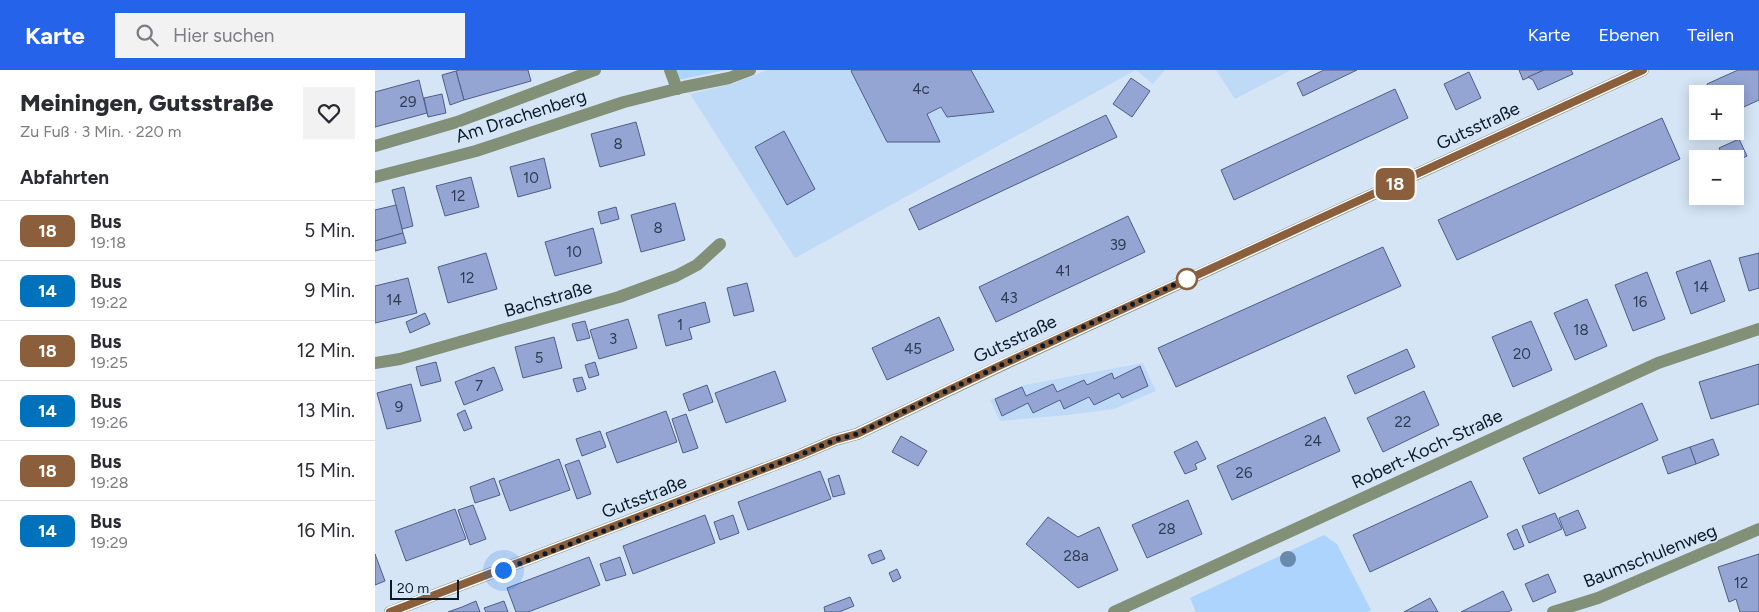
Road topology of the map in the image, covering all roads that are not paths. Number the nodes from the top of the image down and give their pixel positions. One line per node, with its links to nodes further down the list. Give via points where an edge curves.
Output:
1 (595, 70): 6 (street, Am Drachenberg, via 457,122)
2 (670, 70): 5 (street)
3 (750, 70): 5 (street, Am Drachenberg)
4 (1643, 70): 12 (street, Gutsstraße, via 857,434)
5 (677, 89): 7 (street, Am Drachenberg, via 581,115 476,151)
6 (375, 146)
7 (375, 177)
8 (720, 244): 10 (street, Bachstraße, via 697,266 619,297 400,359)
9 (1759, 329): 13 (street, Robert-Koch-Straße, via 1658,363)
10 (375, 363)
11 (1759, 529): 14 (street, Baumschulenweg, via 1598,598)
12 (390, 612)
13 (1114, 612)
14 (1553, 612)

